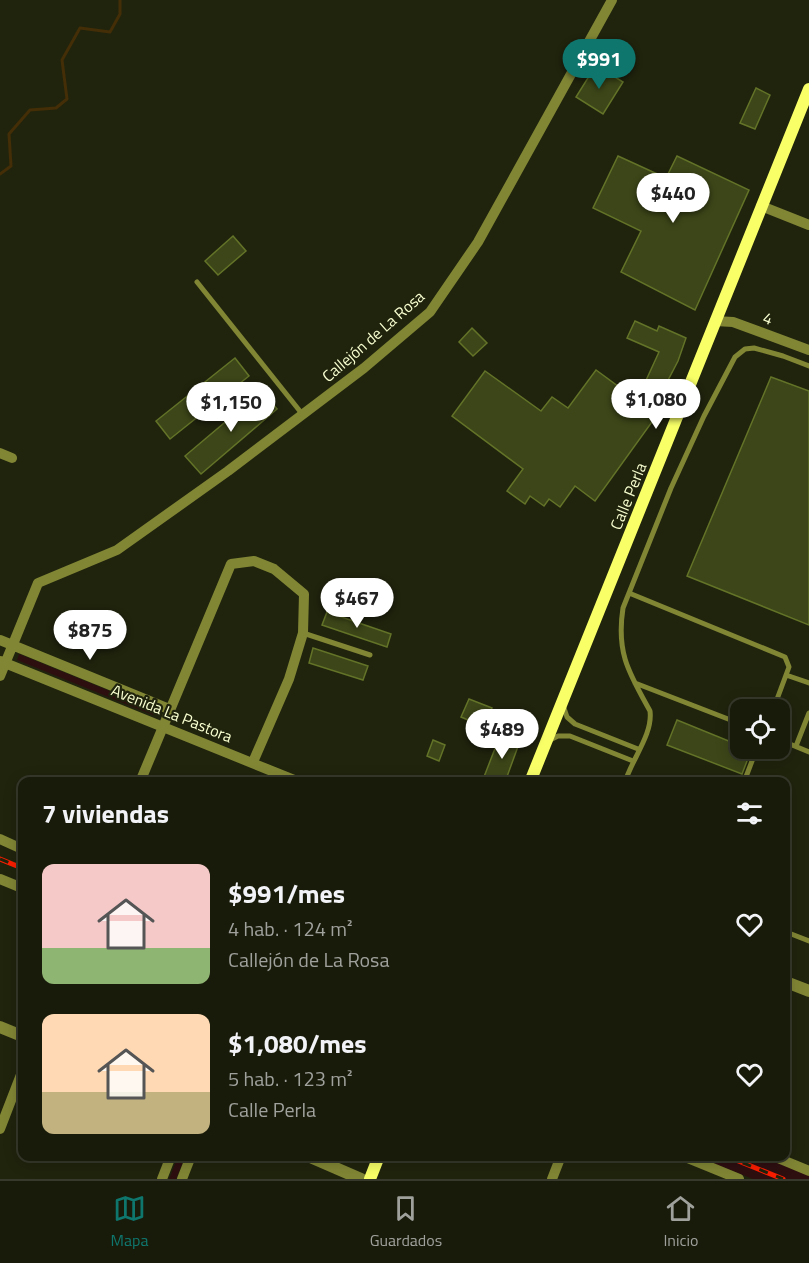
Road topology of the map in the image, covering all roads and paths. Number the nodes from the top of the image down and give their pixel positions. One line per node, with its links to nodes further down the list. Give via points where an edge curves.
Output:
1 (612, 0): 9 (street, Callejón de La Rosa, via 478,242 430,312)
2 (809, 89): 3 (main road, Calle Perla)
3 (761, 206): 4 (street); 6 (main road, Calle Perla)
4 (809, 225)
5 (197, 282): 9 (lane)
6 (715, 321): 7 (street, 4, via 733,322); 23 (main road, Calle Perla)
7 (809, 350)
8 (809, 366): 12 (lane, via 754,348 735,357 671,488)
9 (303, 415): 15 (street, Callejón de La Rosa, via 117,550 38,583)
10 (0, 453): 11 (street)
11 (12, 458)
12 (630, 593): 18 (lane, via 782,655 789,664); 21 (lane, via 623,609 621,636 624,659)
13 (303, 633): 16 (lane); 24 (street, via 304,594 274,569 254,561 231,564); 35 (street, via 289,679)
14 (0, 640): 15 (street, Avenida La Pastora)
15 (13, 645): 17 (street); 24 (street, Avenida La Pastora)
16 (370, 655)
17 (3, 662): 19 (street); 27 (street, Avenida La Pastora)
18 (786, 675): 20 (lane); 22 (lane)
19 (0, 676)
20 (809, 683)
21 (635, 684): 26 (lane); 31 (lane, via 651,718)
22 (776, 699)
23 (563, 701): 30 (main road, Calle Perla); 31 (lane, via 567,717 575,724)
24 (170, 709): 27 (street)
25 (809, 713): 29 (lane)
26 (730, 720)
27 (162, 726): 35 (street, Avenida La Pastora); 36 (street)
28 (790, 744): 29 (lane)
29 (796, 746): 32 (lane)
30 (543, 748): 34 (lane, via 564,735); 38 (main road, Calle Perla)
31 (638, 749): 34 (lane)
32 (809, 752)
33 (753, 759): 40 (lane)
34 (633, 761): 39 (lane)
35 (254, 762): 37 (street, Avenida La Pastora)
36 (142, 777)
37 (288, 777)
38 (532, 777)
39 (627, 777)
40 (746, 777)
41 (0, 840): 42 (street)
42 (18, 847)
43 (0, 879): 44 (street)
44 (18, 886)
45 (790, 934): 46 (lane)
46 (809, 941)
47 (790, 984): 48 (street)
48 (809, 991)
49 (0, 1028): 50 (street)
50 (18, 1035)
51 (18, 1082): 52 (street)
52 (0, 1129)
53 (169, 1161): 61 (street)
54 (189, 1161): 62 (street)
55 (320, 1161): 63 (street)
56 (377, 1161): 64 (main road)
57 (559, 1161): 65 (street)
58 (695, 1161): 66 (street)
59 (784, 1161): 60 (street)
60 (809, 1171)
61 (162, 1179)
62 (182, 1179)
63 (361, 1179)
64 (370, 1179)
65 (552, 1179)
66 (739, 1179)

